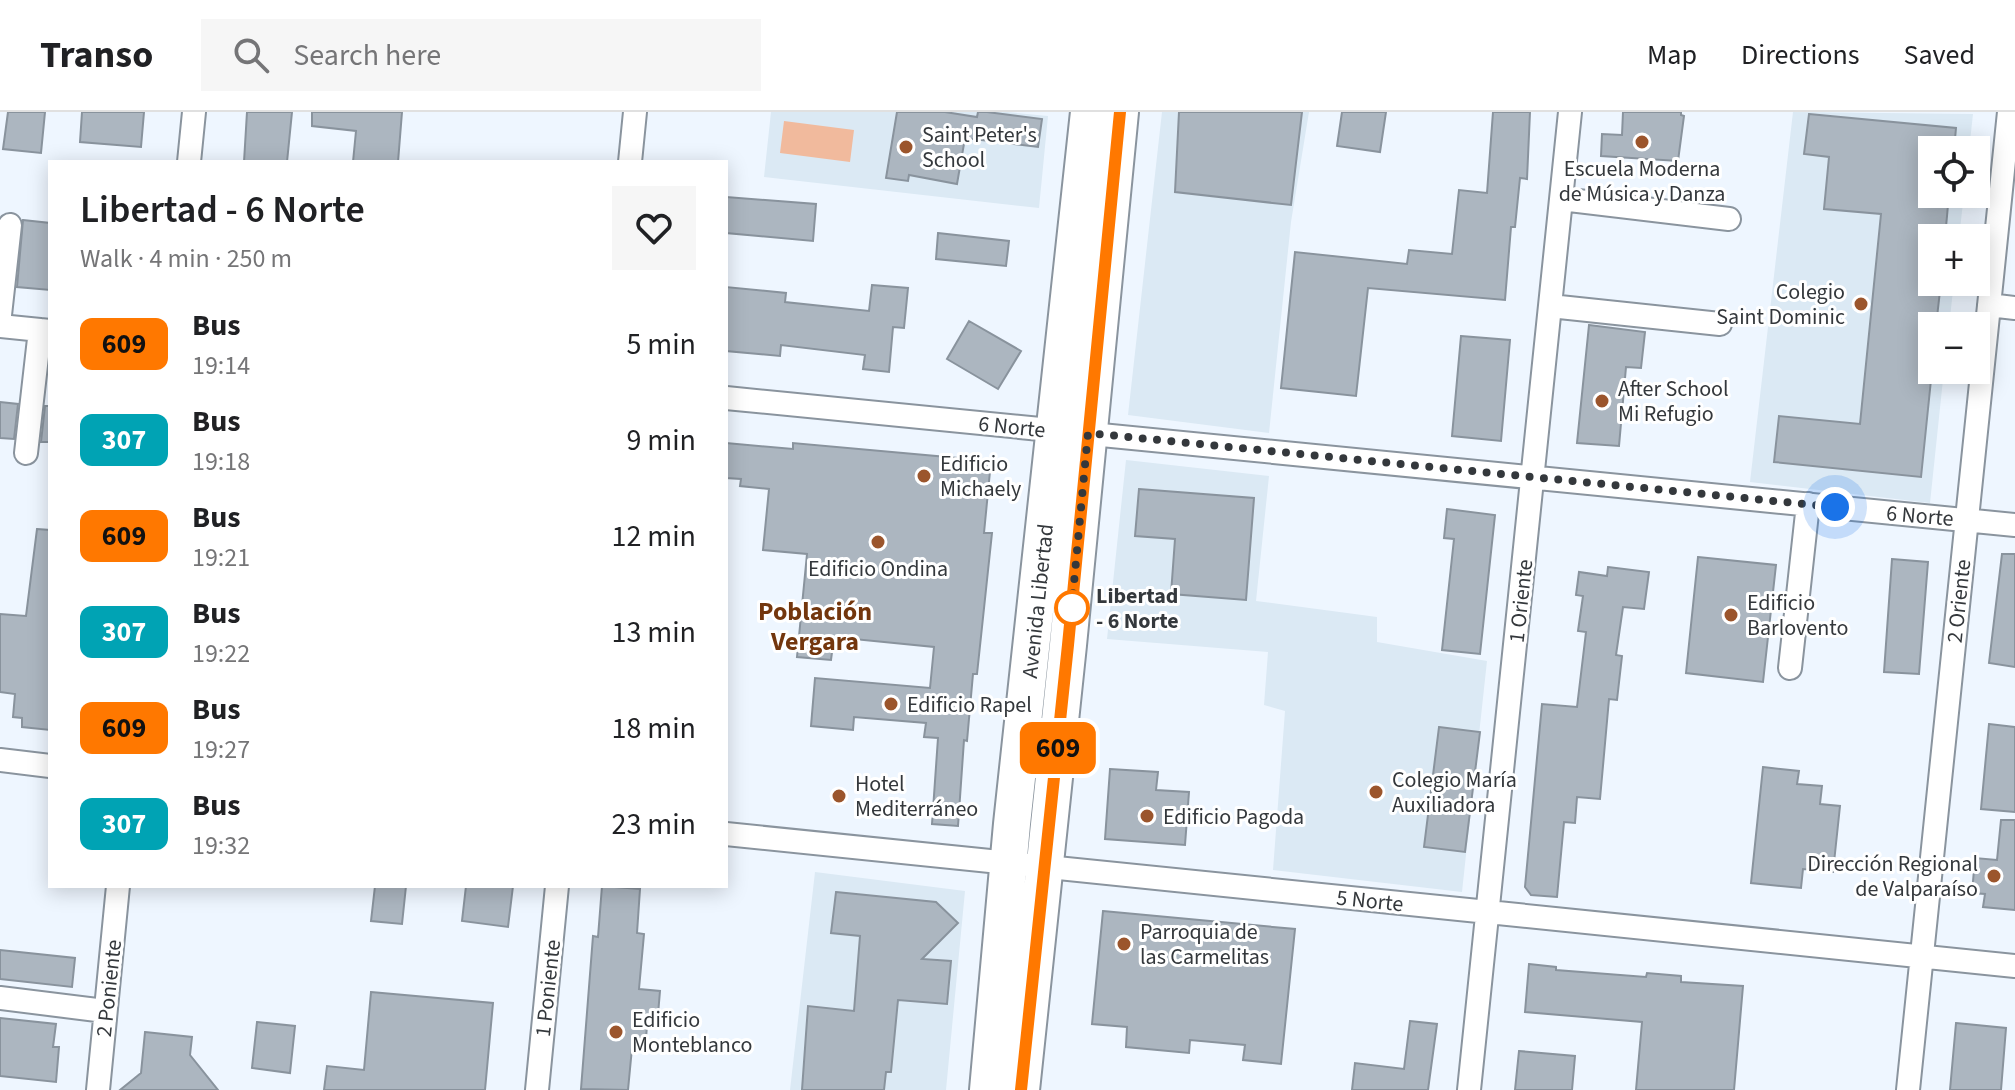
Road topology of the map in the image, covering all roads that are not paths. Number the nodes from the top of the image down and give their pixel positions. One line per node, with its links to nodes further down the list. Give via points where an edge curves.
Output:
1 (194, 112): 7 (street)
2 (635, 112): 8 (street)
3 (1089, 112): 20 (main road, Avenida Libertad)
4 (1120, 112): 20 (main road, Avenida Libertad)
5 (1570, 112): 9 (street, 1 Oriente)
6 (2009, 112): 12 (street, 2 Oriente)
7 (189, 160)
8 (630, 160)
9 (1561, 199): 10 (street); 13 (street, 1 Oriente)
10 (1729, 219)
11 (10, 225): 15 (street)
12 (1989, 305): 14 (street); 24 (street, 2 Oriente)
13 (1550, 306): 16 (street); 22 (street, 1 Oriente)
14 (2015, 308)
15 (0, 315)
16 (1720, 324)
17 (0, 326): 18 (street)
18 (45, 331): 21 (street)
19 (728, 398): 20 (street, 6 Norte)
20 (1072, 432): 22 (street, 6 Norte); 30 (main road, Avenida Libertad); 31 (main road, Avenida Libertad)
21 (26, 453)
22 (1532, 477): 23 (street, 6 Norte); 34 (street, 1 Oriente)
23 (1808, 504): 24 (street, 6 Norte); 26 (street)
24 (1967, 519): 25 (street, 6 Norte); 35 (street, 2 Oriente)
25 (2015, 525)
26 (1790, 668)
27 (0, 760): 28 (street)
28 (48, 766)
29 (728, 834): 30 (street, 5 Norte)
30 (1008, 863): 31 (street, 5 Norte); 41 (main road, Avenida Libertad)
31 (1045, 867): 34 (street, 5 Norte); 42 (main road, Avenida Libertad)
32 (118, 888): 38 (street, 2 Poniente)
33 (557, 888): 40 (street, 1 Poniente)
34 (1487, 912): 35 (street, 5 Norte); 43 (street, 1 Oriente)
35 (1921, 956): 36 (street, 5 Norte); 44 (street, 2 Oriente)
36 (2015, 966)
37 (0, 998): 38 (street)
38 (105, 1011): 39 (street, 2 Poniente)
39 (98, 1090)
40 (537, 1090)
41 (988, 1090)
42 (1021, 1090)
43 (1469, 1090)
44 (1908, 1090)

